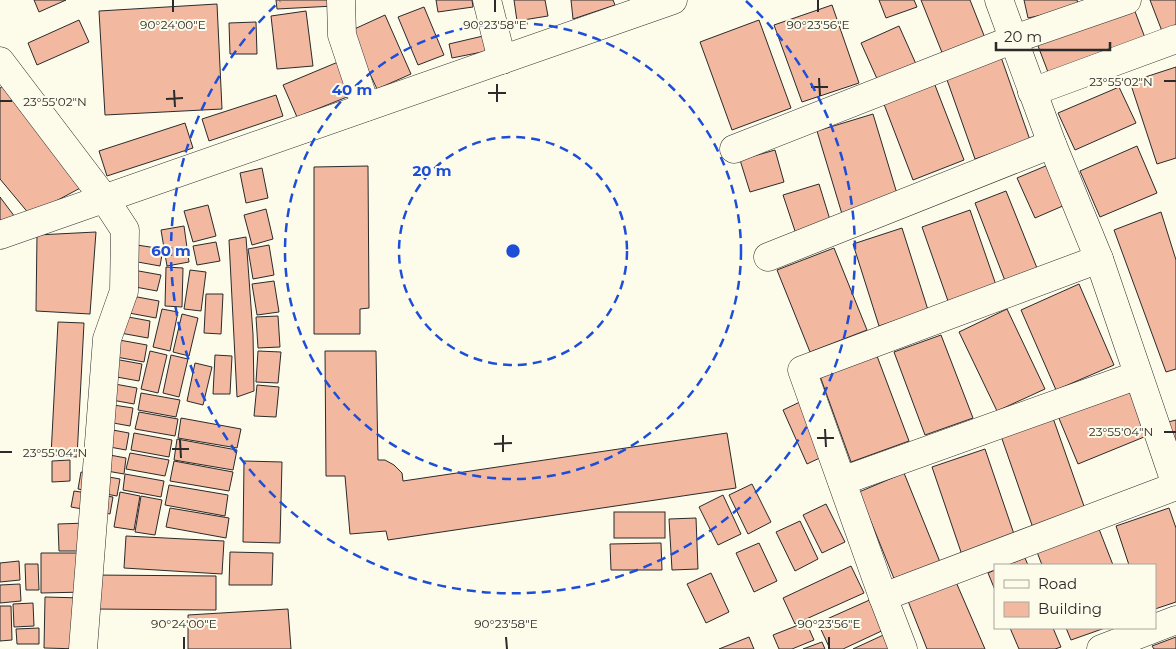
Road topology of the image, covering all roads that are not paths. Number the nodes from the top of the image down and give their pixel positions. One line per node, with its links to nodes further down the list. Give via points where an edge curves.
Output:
1 (341, 0): 11 (street, via 342,35)
2 (487, 0): 8 (street)
3 (999, 0): 6 (street)
4 (1127, 0): 6 (street)
5 (662, 2): 8 (street)
6 (1014, 39): 10 (street); 13 (street)
7 (1176, 39): 10 (street)
8 (502, 60): 11 (street)
9 (0, 61): 14 (street)
10 (1032, 92): 12 (street)
11 (366, 107): 14 (street)
12 (1052, 144): 16 (street); 17 (street)
13 (734, 148)
14 (104, 198): 15 (street); 25 (street, via 125,230 124,290 107,340)
15 (0, 235)
16 (768, 256)
17 (1099, 259): 18 (street); 19 (street, via 802,370)
18 (1138, 374): 19 (street); 20 (street)
19 (842, 481): 21 (street)
20 (1176, 486): 21 (street)
21 (883, 598): 26 (street)
22 (1176, 620): 23 (street)
23 (1156, 628)
24 (1153, 629): 27 (street)
25 (84, 649)
26 (903, 649)
27 (1101, 649)

